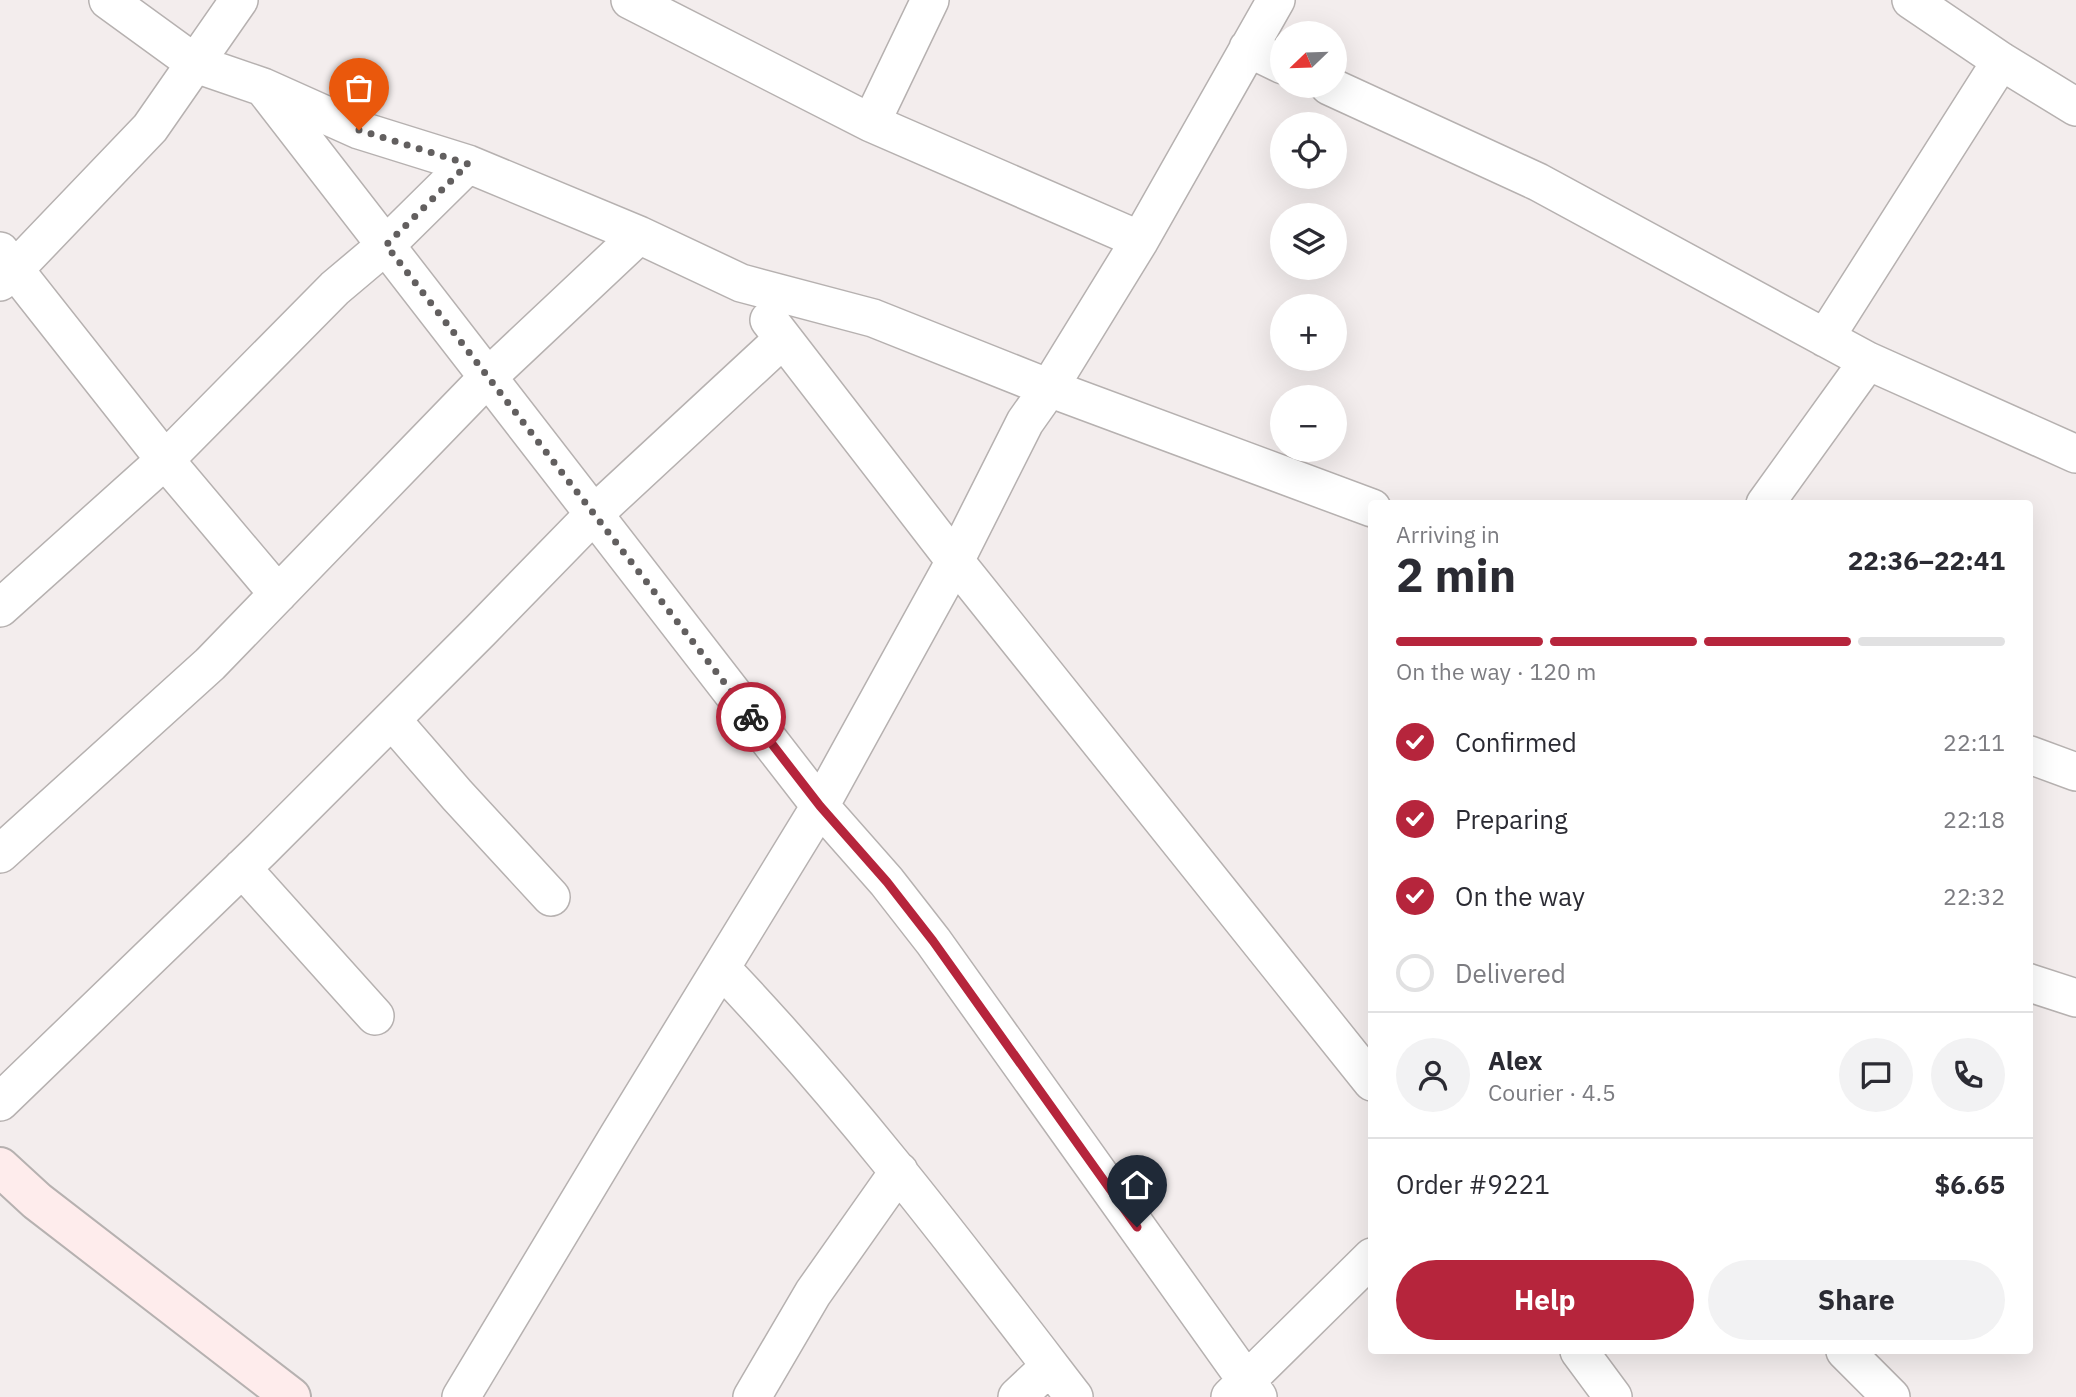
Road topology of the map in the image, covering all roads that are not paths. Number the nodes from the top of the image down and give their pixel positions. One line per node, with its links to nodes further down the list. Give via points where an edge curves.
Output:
1 (107, 0): 10 (street)
2 (239, 0): 10 (street)
3 (630, 0): 14 (street)
4 (930, 0): 14 (street)
5 (1276, 0): 7 (street)
6 (1911, 0): 9 (street)
7 (1248, 48): 8 (street); 17 (street)
8 (1270, 59)
9 (2001, 61): 12 (street); 21 (street)
10 (196, 64): 11 (street); 19 (street, via 150,128)
11 (263, 87): 15 (street, via 359,130); 18 (street)
12 (2071, 93)
13 (1348, 95): 21 (street, via 1538,182)
14 (872, 123): 17 (street)
15 (468, 164): 16 (street); 18 (street)
16 (639, 235): 20 (street); 24 (street)
17 (1140, 240): 25 (street)
18 (386, 245): 24 (street); 27 (street, via 335,288)
19 (5, 268): 27 (street)
20 (741, 283): 22 (street); 25 (street, via 873,318)
21 (1825, 338): 23 (street)
22 (783, 339): 30 (street); 31 (street)
23 (1868, 362): 26 (street); 28 (street)
24 (488, 377): 30 (street); 32 (street)
25 (1049, 388): 29 (street); 31 (street, via 1025,422)
26 (2076, 454)
27 (165, 460): 32 (street); 33 (street)
28 (1768, 500)
29 (1368, 507)
30 (594, 514): 34 (street); 37 (street)
31 (956, 561): 37 (street); 45 (street)
32 (278, 594): 38 (street, via 210,664)
33 (0, 608)
34 (392, 720): 39 (street); 40 (street)
35 (2033, 756): 36 (street)
36 (2076, 772)
37 (820, 806): 41 (street); 53 (street, via 933,941)
38 (0, 854)
39 (242, 868): 44 (street); 46 (street)
40 (551, 897)
41 (721, 968): 48 (street, via 809,1063); 55 (street)
42 (2033, 984): 43 (street)
43 (2076, 998)
44 (375, 1016)
45 (1367, 1061)
46 (0, 1102)
47 (0, 1167): 54 (street, via 37,1201)
48 (899, 1171): 52 (street); 56 (street, via 813,1293)
49 (1368, 1261): 53 (street)
50 (1580, 1354): 59 (street)
51 (1849, 1354): 60 (street)
52 (1050, 1366): 57 (street); 58 (street)
53 (1244, 1392)
54 (291, 1397)
55 (461, 1397)
56 (752, 1397)
57 (1017, 1397)
58 (1074, 1397)
59 (1613, 1397)
60 (1891, 1397)

